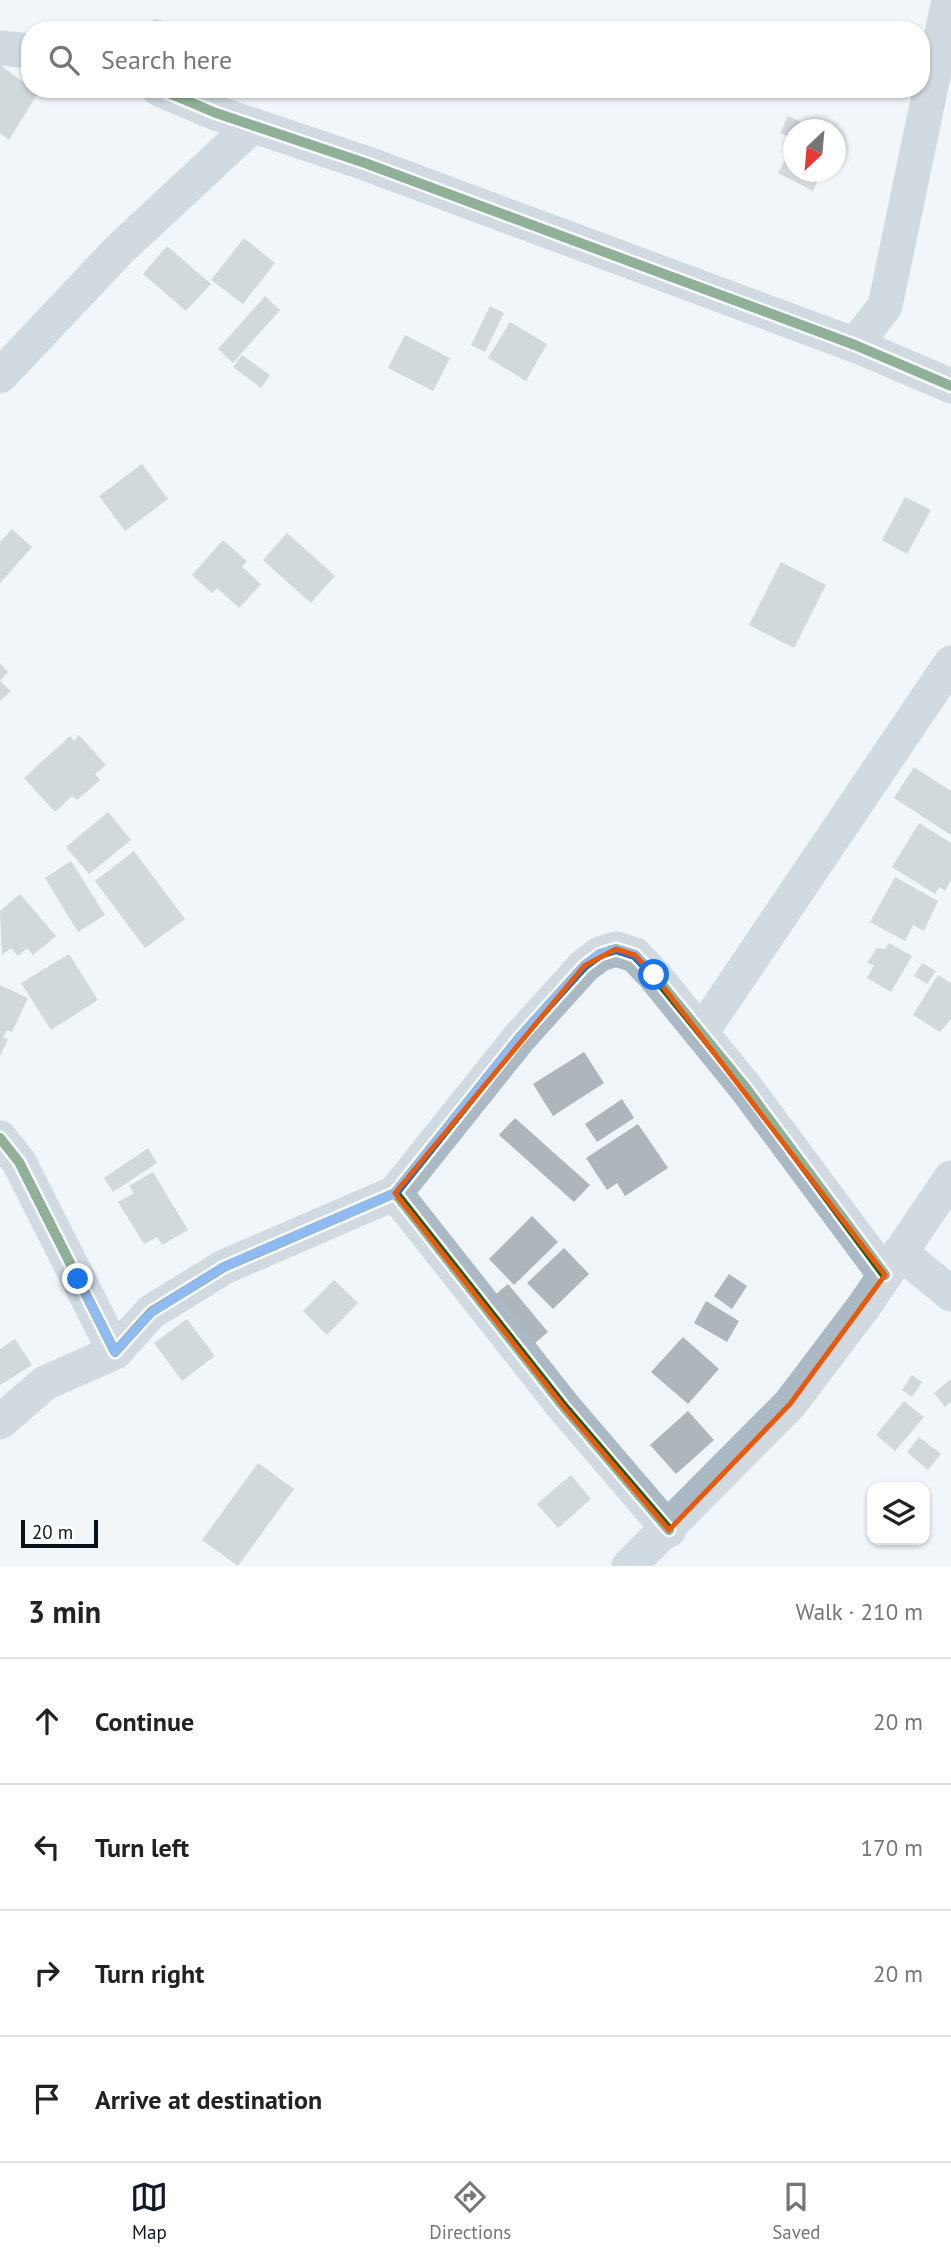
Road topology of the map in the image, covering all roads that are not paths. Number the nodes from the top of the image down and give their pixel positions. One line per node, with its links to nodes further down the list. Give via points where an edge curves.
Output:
1 (949, 0): 4 (street)
2 (0, 48): 3 (street)
3 (21, 50)
4 (930, 91)
5 (180, 98): 7 (street)
6 (929, 98): 8 (street, via 885,306)
7 (253, 124): 8 (street); 9 (street, via 120,249)
8 (855, 345): 10 (street)
9 (0, 376)
10 (951, 386)
11 (951, 663): 12 (street)
12 (701, 1033): 15 (street, via 635,955 616,949 600,954 519,1038); 16 (street)
13 (0, 1138): 18 (street, via 19,1162)
14 (951, 1178): 16 (street)
15 (395, 1193): 18 (street, via 223,1267 152,1312); 20 (street, via 563,1406)
16 (893, 1264): 17 (street); 20 (street, via 790,1404)
17 (951, 1294)
18 (115, 1352): 19 (street, via 45,1383)
19 (0, 1422)
20 (669, 1530): 21 (street)
21 (629, 1566)

